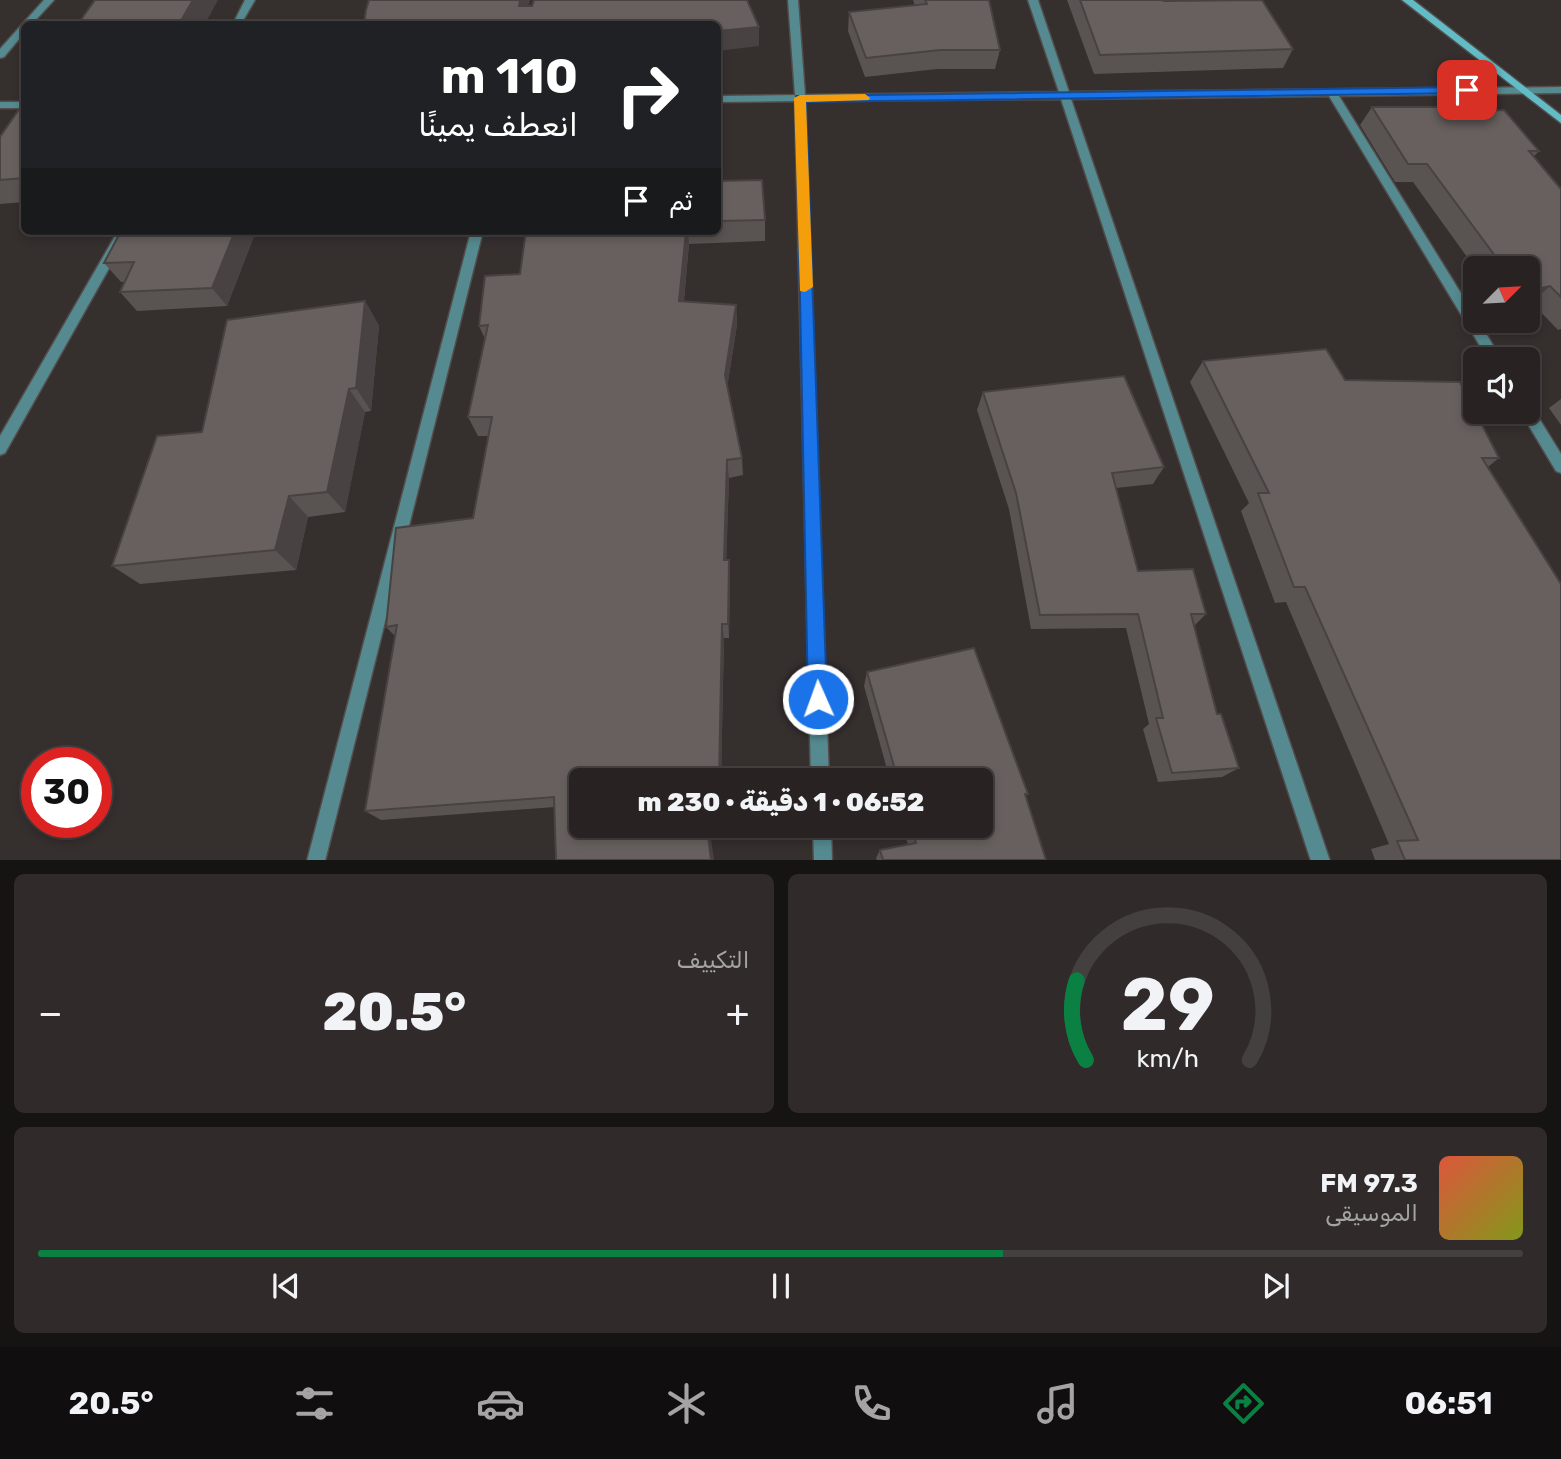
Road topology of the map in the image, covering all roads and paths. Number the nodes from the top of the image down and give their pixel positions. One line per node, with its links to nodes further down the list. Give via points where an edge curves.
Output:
1 (50, 0): 6 (street)
2 (250, 0): 7 (street)
3 (793, 0): 14 (street)
4 (1033, 0): 13 (street)
5 (1407, 0): 10 (street)
6 (31, 21)
7 (239, 21)
8 (21, 32): 9 (street)
9 (0, 55)
10 (1521, 89): 11 (street); 12 (street); 18 (street)
11 (1561, 90)
12 (1332, 93): 13 (street); 21 (street)
13 (1064, 96): 14 (street); 29 (street)
14 (800, 98): 15 (street); 25 (street)
15 (721, 99)
16 (0, 105): 17 (street)
17 (21, 105)
18 (1561, 120)
19 (122, 235): 23 (street)
20 (476, 235): 27 (street)
21 (1488, 347)
22 (1535, 424): 24 (street)
23 (0, 449)
24 (1561, 467)
25 (820, 768)
26 (822, 838): 28 (street)
27 (316, 860)
28 (823, 860)
29 (1321, 860)

